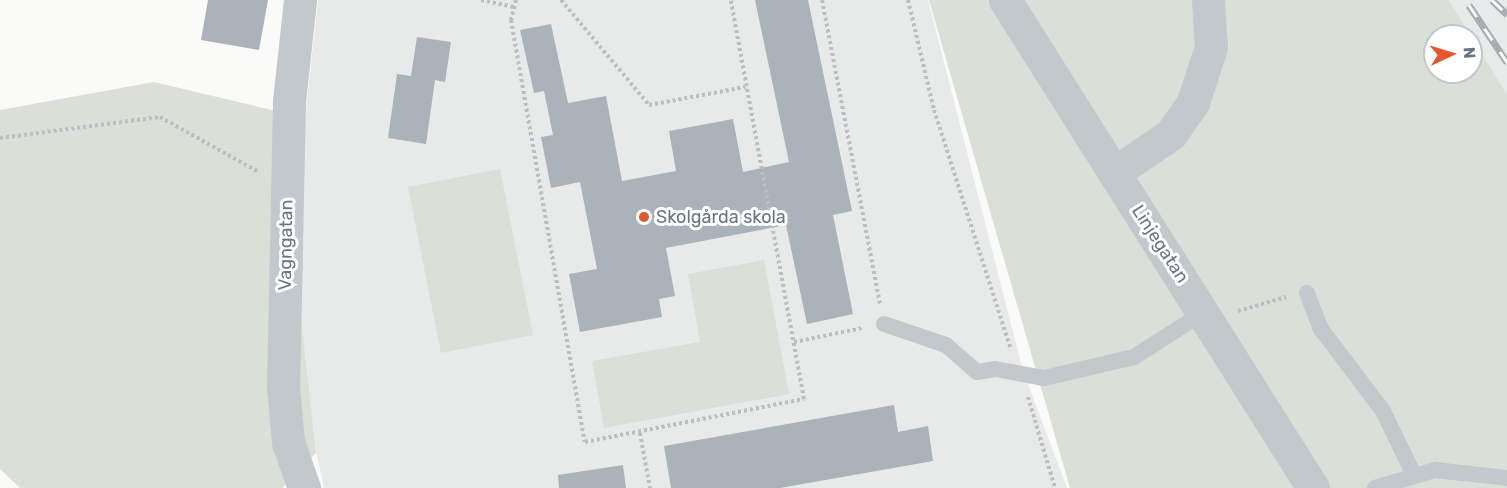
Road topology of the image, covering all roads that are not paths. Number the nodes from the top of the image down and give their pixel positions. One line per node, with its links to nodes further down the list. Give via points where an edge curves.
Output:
1 (300, 0): 10 (street, Vagngatan, via 288,173 283,387 288,442)
2 (1005, 0): 4 (street, Linjegatan)
3 (1208, 0): 4 (street, via 1211,47 1193,102 1172,134)
4 (1114, 173): 6 (street, Linjegatan)
5 (1307, 293): 8 (lane, via 1321,329 1383,411)
6 (1204, 312): 7 (lane, via 1125,361 1069,376 1020,376 995,369 977,372 946,345); 11 (street, Linjegatan)
7 (884, 324)
8 (1413, 473): 9 (lane, via 1435,470); 12 (lane)
9 (1507, 478)
10 (303, 488)
11 (1314, 488)
12 (1375, 488)

